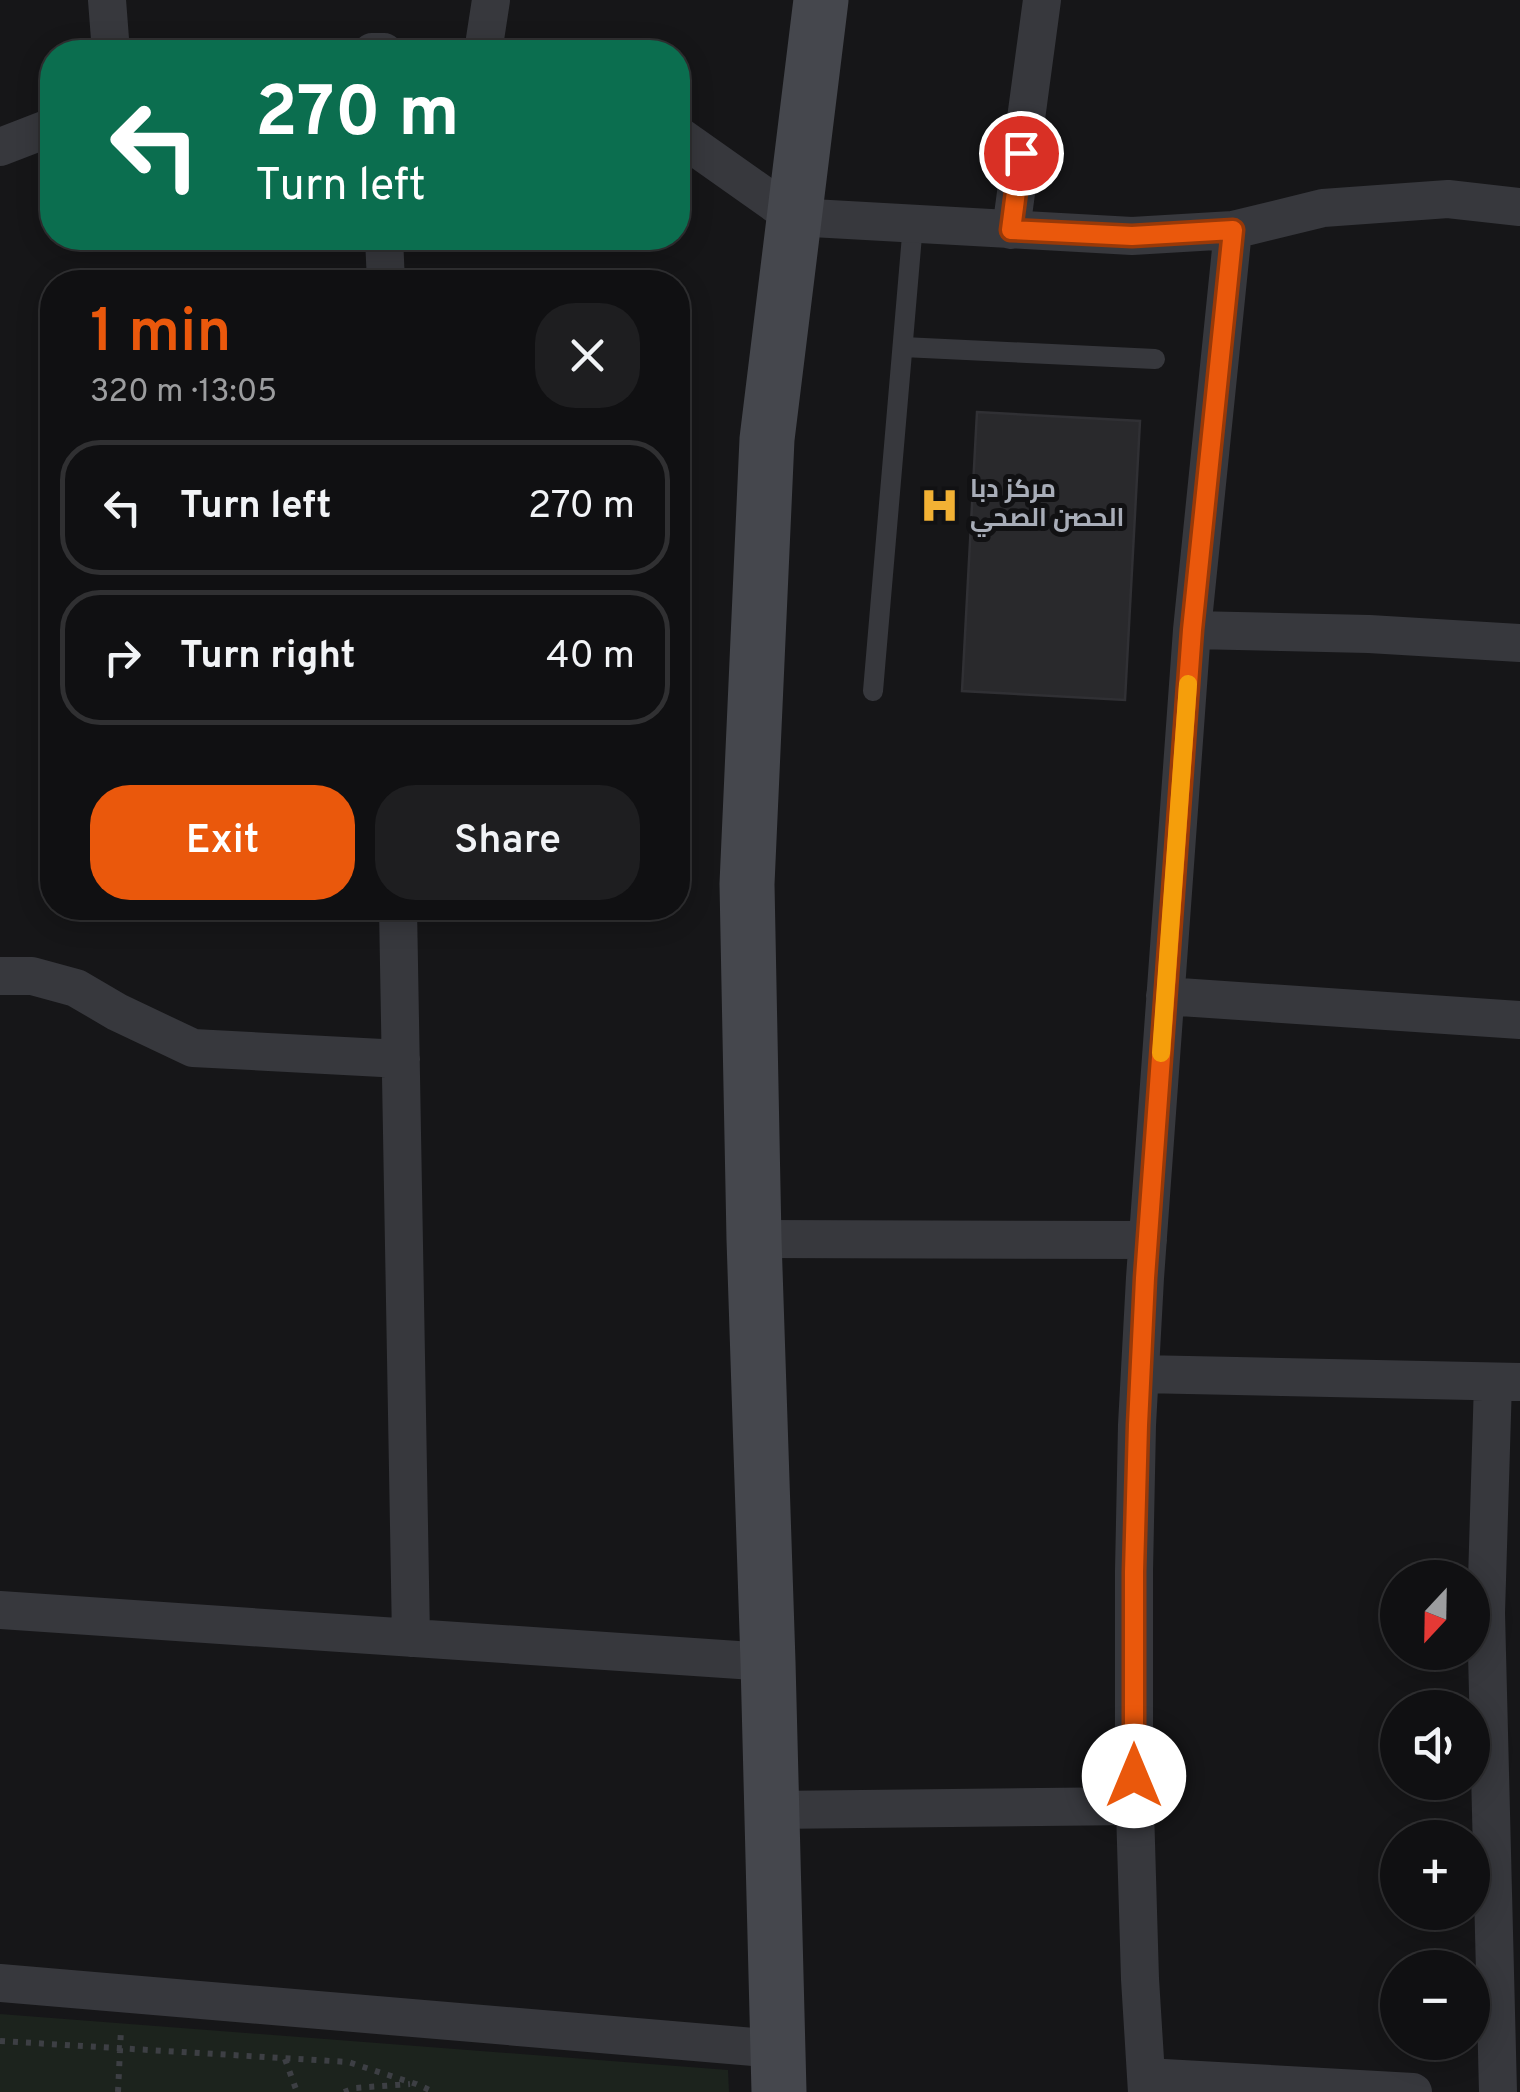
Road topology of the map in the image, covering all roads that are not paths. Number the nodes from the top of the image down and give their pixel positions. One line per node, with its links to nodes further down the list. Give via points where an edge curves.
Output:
1 (107, 0): 5 (street)
2 (491, 0): 6 (street)
3 (821, 0): 11 (street)
4 (1042, 0): 13 (street)
5 (111, 40)
6 (485, 40)
7 (40, 132): 9 (street)
8 (690, 143): 11 (street)
9 (0, 147)
10 (1520, 207): 14 (street, via 1448,200 1323,208)
11 (794, 217): 12 (street); 25 (street, via 767,440 746,884)
12 (913, 224): 13 (street); 15 (lane)
13 (1011, 230): 14 (street, via 1132,236)
14 (1233, 230): 17 (street)
15 (902, 347): 16 (lane); 19 (lane)
16 (1155, 359)
17 (1192, 630): 18 (street); 22 (street)
18 (1520, 643)
19 (873, 691)
20 (398, 920): 24 (street)
21 (0, 976): 24 (street, via 76,988 193,1048)
22 (1165, 996): 23 (street); 26 (street)
23 (1520, 1020)
24 (401, 1060): 30 (street)
25 (754, 1240): 26 (street); 31 (street)
26 (1148, 1240): 27 (street)
27 (1140, 1374): 28 (street); 33 (street)
28 (1506, 1382): 32 (street, via 1486,1613)
29 (0, 1610): 30 (street)
30 (411, 1638): 31 (street)
31 (768, 1662): 34 (street)
32 (1504, 1739): 39 (street)
33 (1135, 1806): 34 (street); 37 (street)
34 (772, 1810): 36 (street)
35 (0, 1982): 36 (street)
36 (778, 2070)
37 (1147, 2084): 38 (street)
38 (1413, 2092)
39 (1498, 2092)

